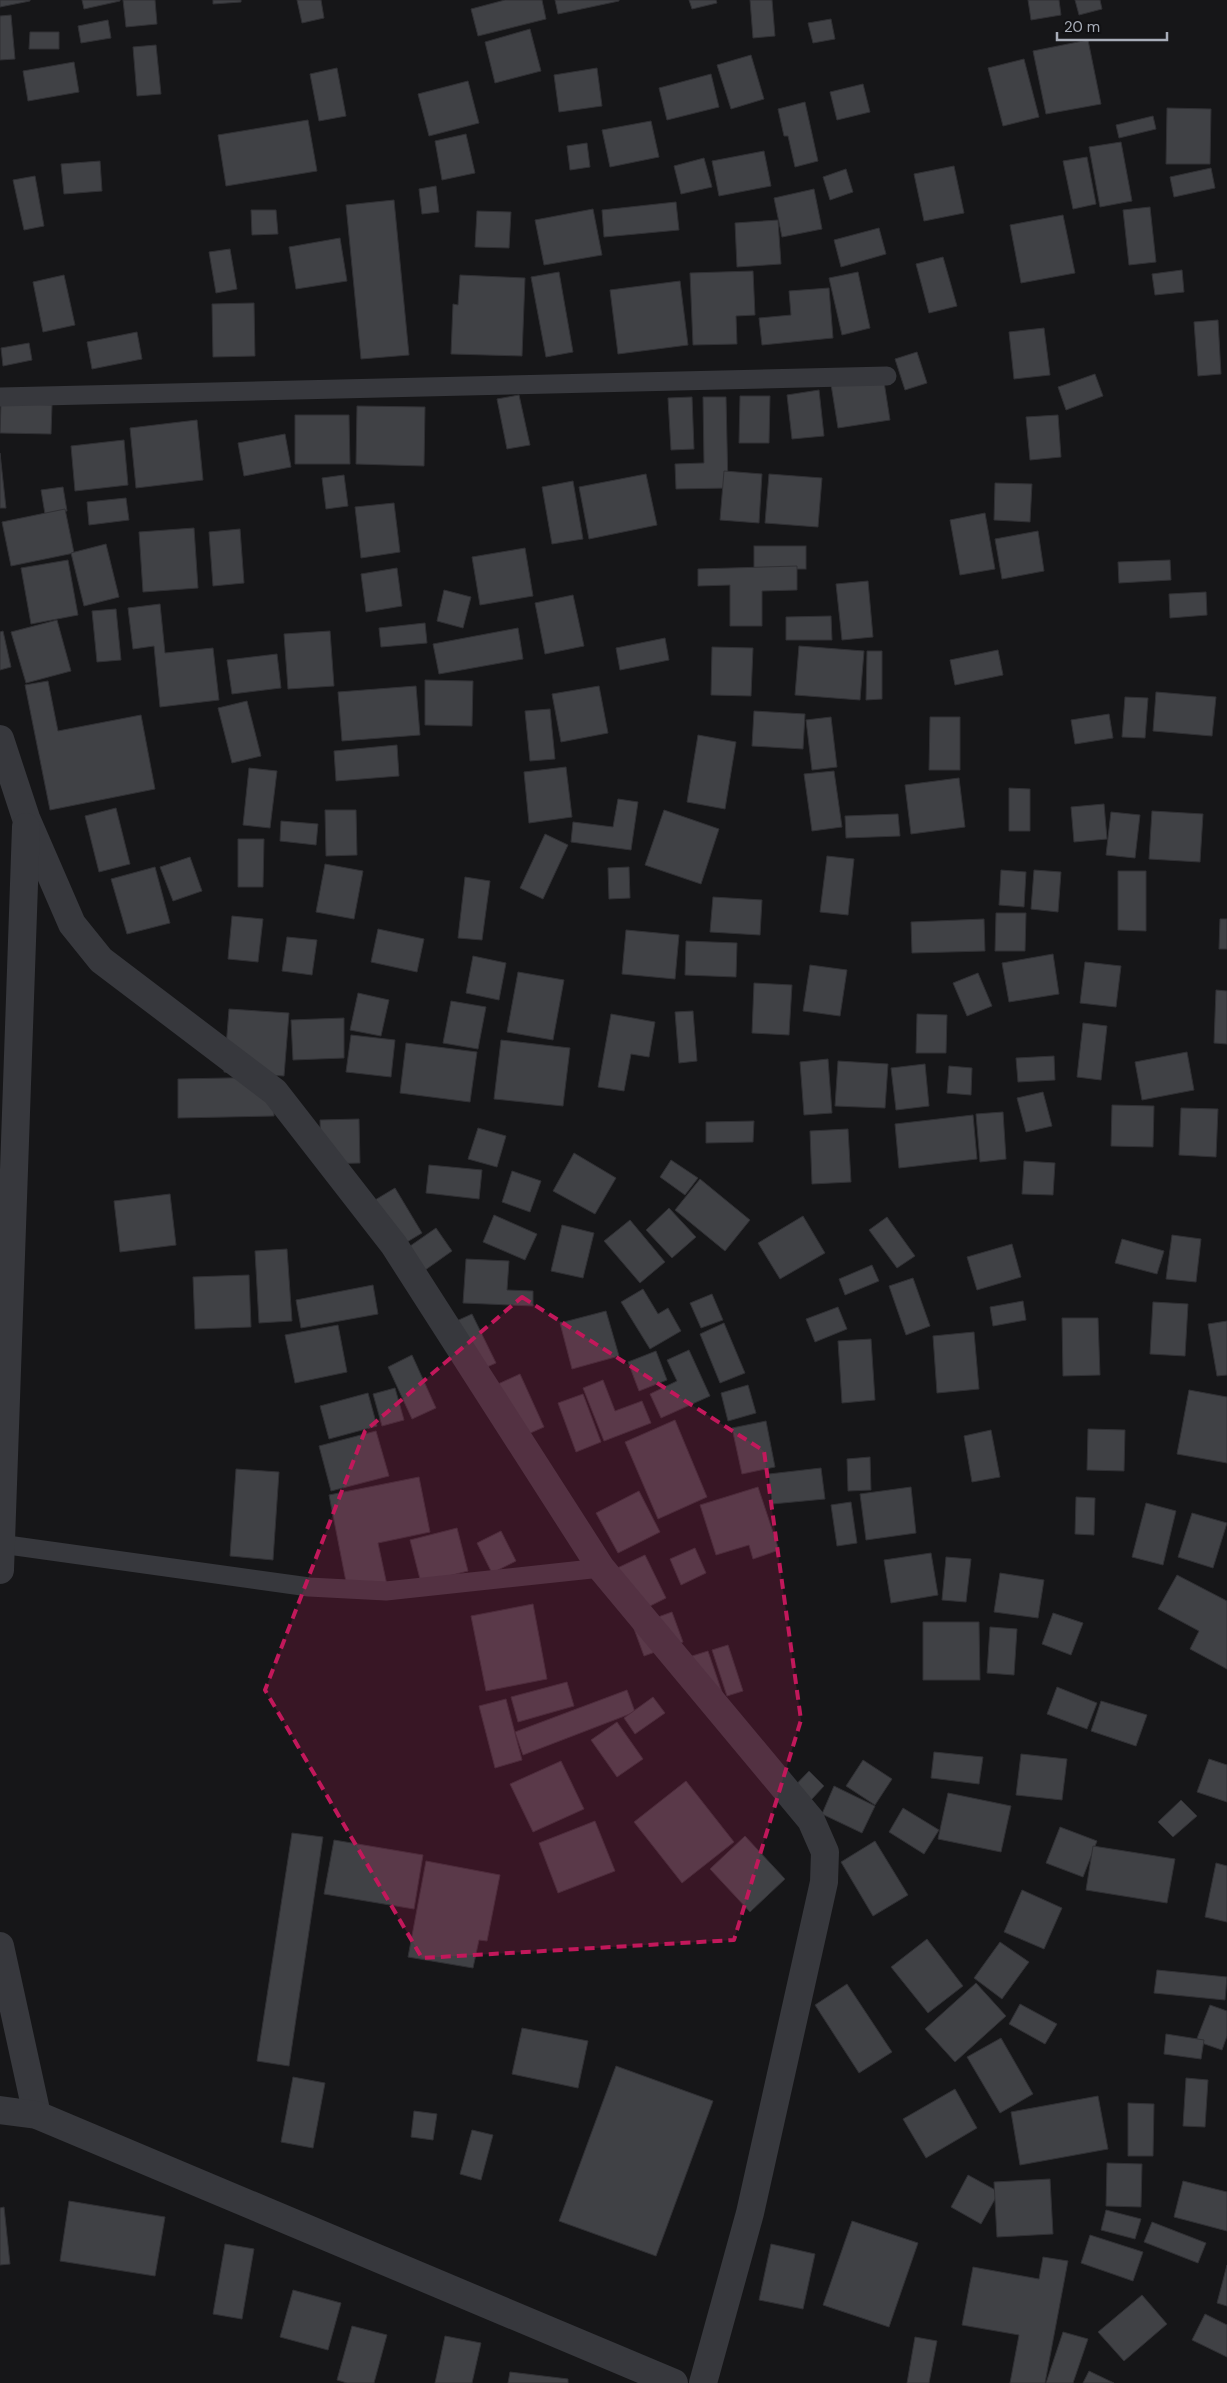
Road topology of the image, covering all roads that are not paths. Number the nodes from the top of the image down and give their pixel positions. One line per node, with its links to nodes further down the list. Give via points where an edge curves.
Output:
1 (887, 376): 2 (lane)
2 (0, 398)
3 (0, 739): 4 (street)
4 (26, 818): 5 (street); 6 (street, via 72,924 101,960 275,1092 394,1245)
5 (0, 1544): 6 (lane, via 309,1586 386,1591); 7 (street)
6 (601, 1568): 12 (street, via 811,1820 825,1852 824,1882 750,2213)
7 (0, 1570)
8 (0, 1946): 10 (street)
9 (0, 2110): 10 (street)
10 (37, 2114): 11 (street)
11 (674, 2383)
12 (703, 2383)

